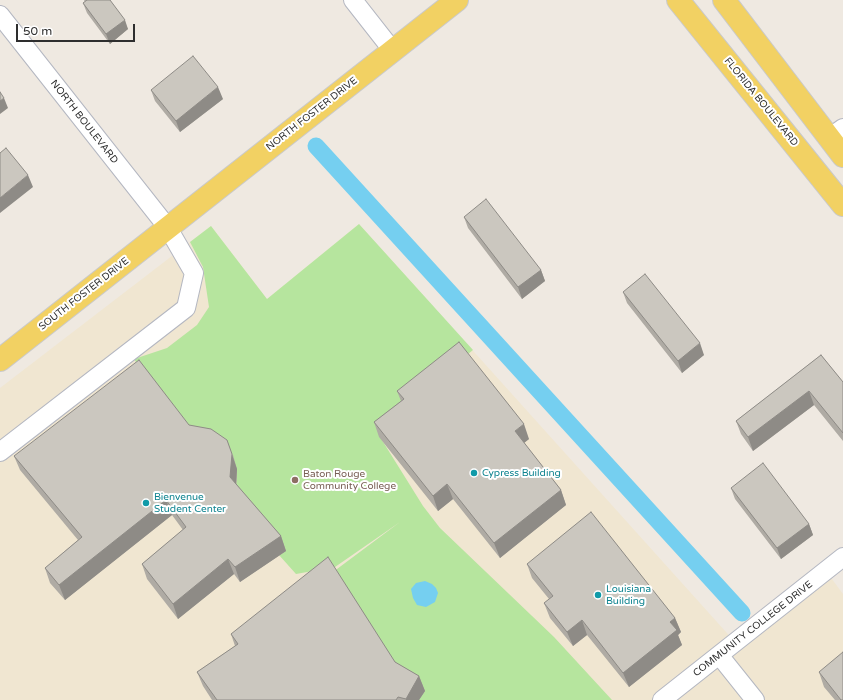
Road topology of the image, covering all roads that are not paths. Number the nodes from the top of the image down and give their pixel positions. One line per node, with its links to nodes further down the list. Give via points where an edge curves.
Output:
1 (353, 0): 6 (street)
2 (457, 0): 6 (main road, NORTH FOSTER DRIVE)
3 (678, 0): 9 (main road, FLORIDA BOULEVARD)
4 (724, 0): 7 (main road)
5 (0, 15): 10 (street, NORTH BOULEVARD)
6 (393, 51): 10 (main road, NORTH FOSTER DRIVE)
7 (836, 133): 8 (main road)
8 (843, 156)
9 (843, 205)
10 (168, 228): 11 (main road, SOUTH FOSTER DRIVE); 12 (street, NORTH BOULEVARD, via 194,273 186,308)
11 (0, 360)
12 (0, 452)
13 (843, 558): 14 (street, COMMUNITY COLLEGE DRIVE)
14 (719, 655): 15 (street, COMMUNITY COLLEGE DRIVE); 16 (street)
15 (662, 700)
16 (755, 700)

